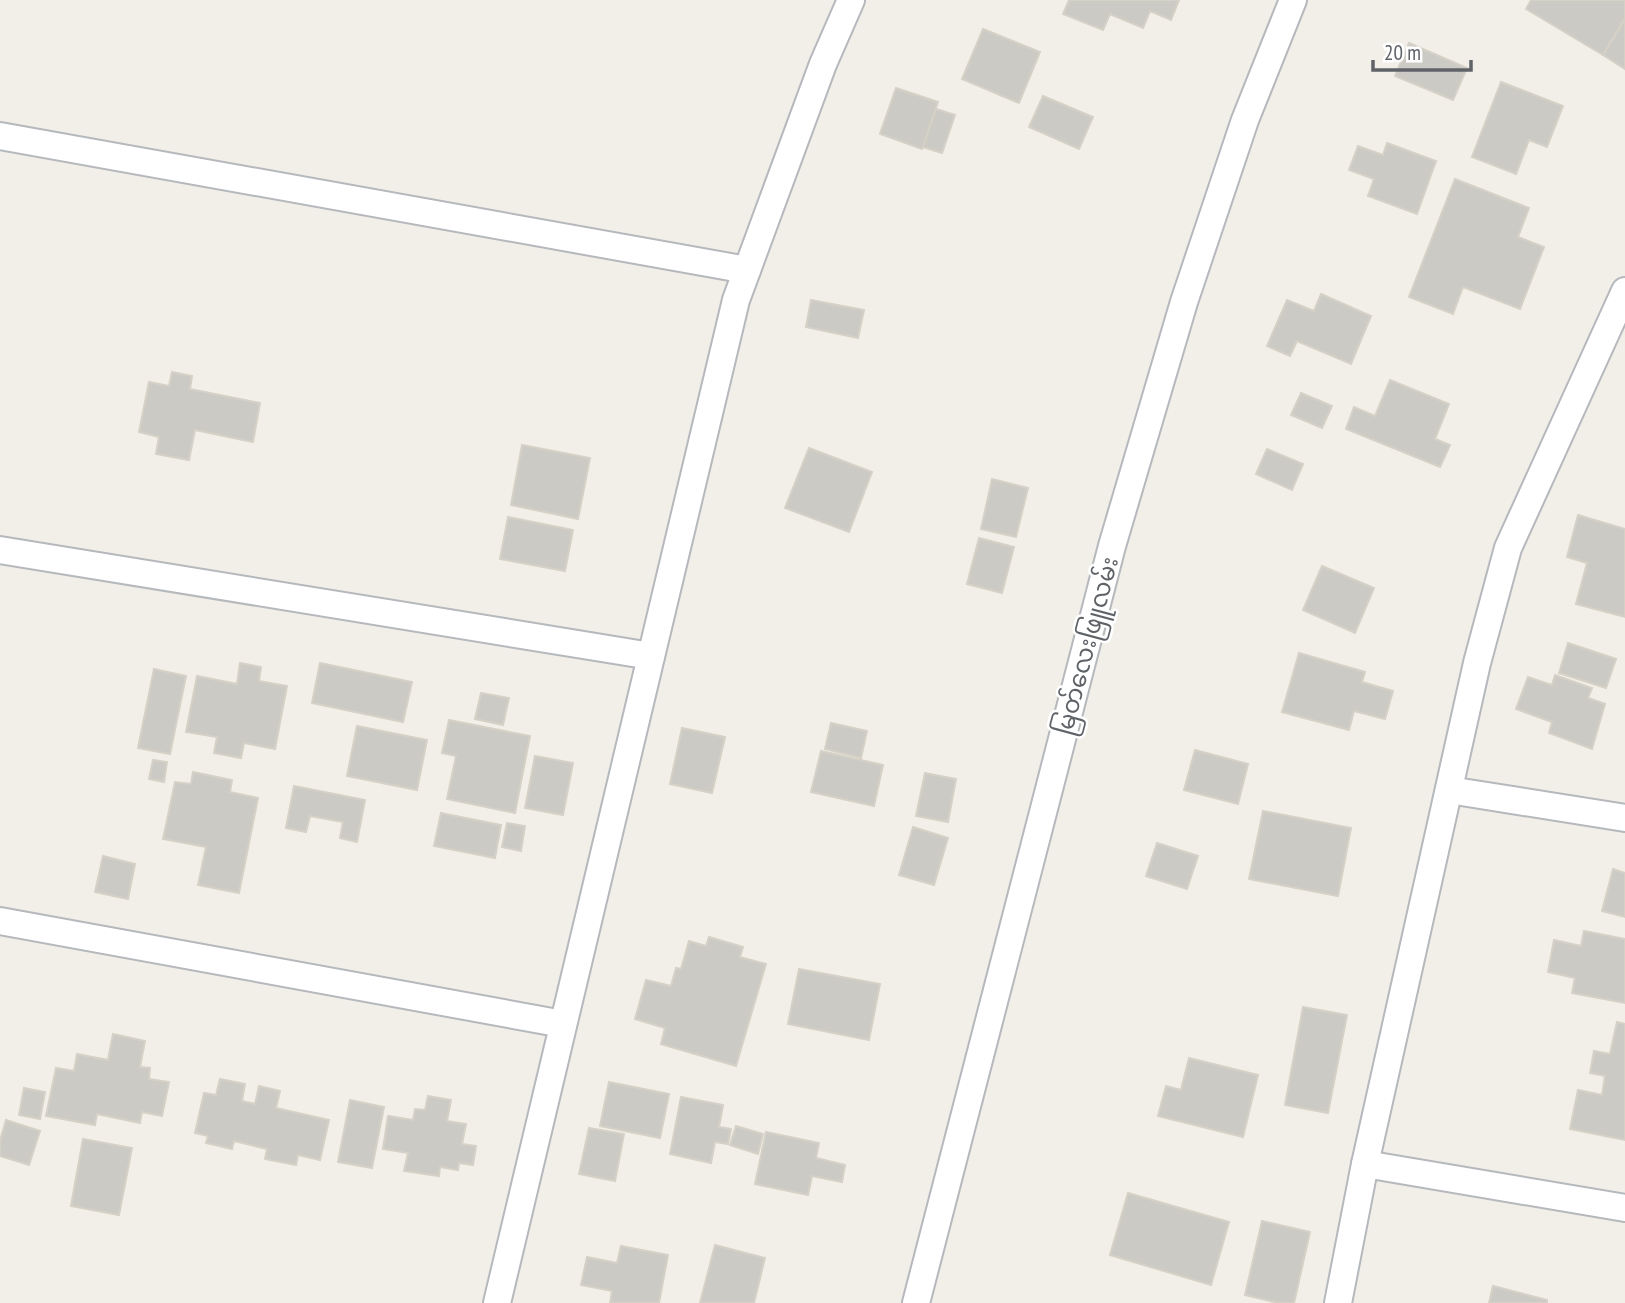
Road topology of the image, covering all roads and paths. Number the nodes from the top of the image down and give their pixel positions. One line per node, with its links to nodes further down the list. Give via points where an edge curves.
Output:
1 (851, 0): 4 (street)
2 (1293, 0): 15 (street, မြတ်လေးဖြူလမ်း, via 1245,120 1193,276 1116,533)
3 (0, 136): 4 (street)
4 (747, 270): 7 (street)
5 (1625, 291): 8 (street, via 1508,548)
6 (0, 550): 7 (street)
7 (651, 656): 11 (street)
8 (1449, 790): 9 (street); 12 (street)
9 (1625, 818)
10 (0, 921): 11 (street)
11 (563, 1024): 14 (street)
12 (1364, 1164): 13 (street); 16 (street)
13 (1625, 1208)
14 (498, 1303)
15 (916, 1303)
16 (1338, 1303)

